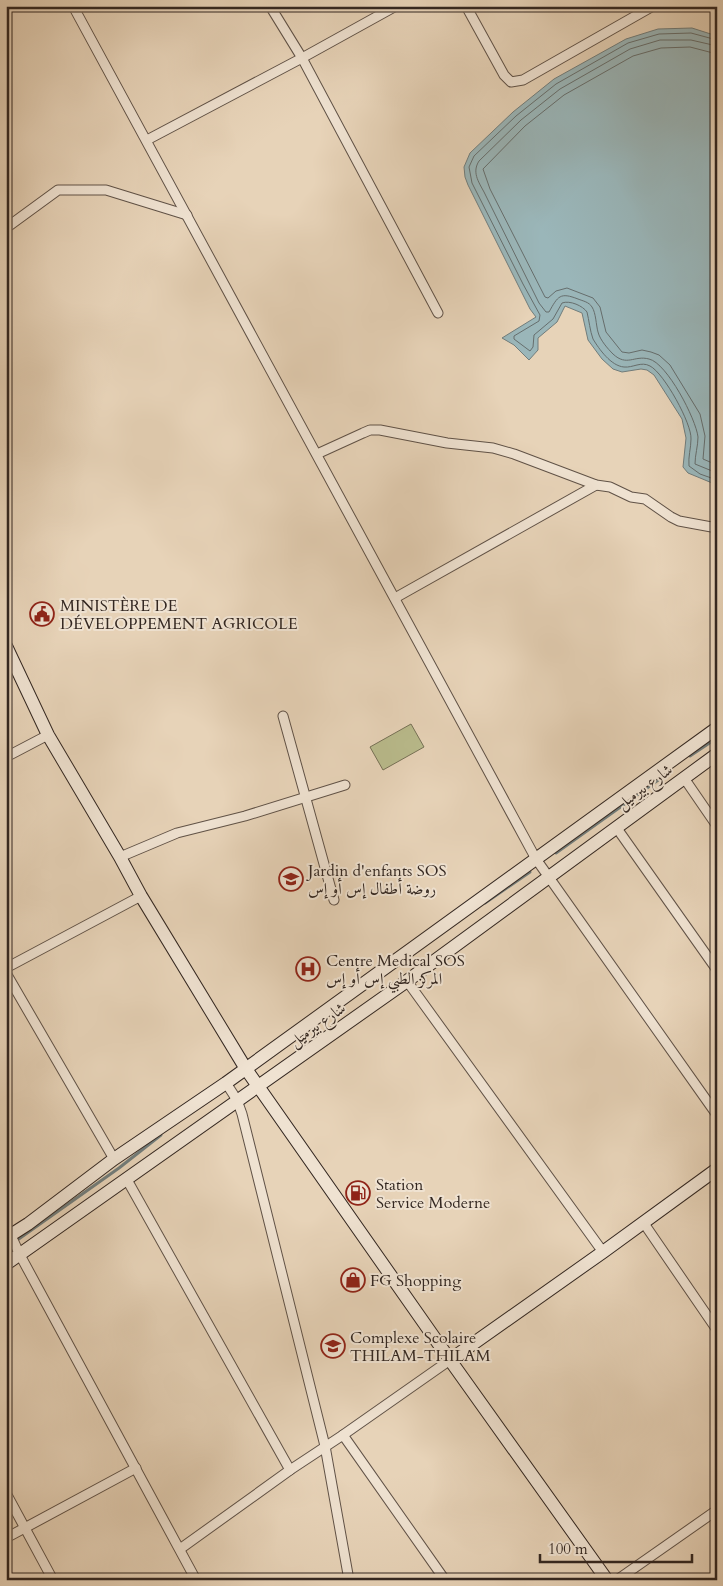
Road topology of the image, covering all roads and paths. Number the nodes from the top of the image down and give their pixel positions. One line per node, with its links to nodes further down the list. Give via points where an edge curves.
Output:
1 (73, 6): 7 (street)
2 (270, 6): 6 (street)
3 (396, 6): 6 (street)
4 (466, 6): 5 (street, via 511,82 523,80)
5 (653, 6)
6 (302, 58): 7 (street); 10 (street)
7 (147, 140): 8 (street)
8 (187, 215): 9 (street, via 106,190 58,190); 11 (street)
9 (6, 228)
10 (438, 313)
11 (317, 454): 12 (street, via 370,430 380,430 492,448); 14 (street)
12 (596, 486): 13 (street, via 610,487 631,497 645,499 679,521); 14 (street)
13 (717, 528)
14 (395, 598): 27 (street)
15 (6, 646): 18 (street)
16 (283, 716): 23 (street)
17 (717, 728): 27 (street, شارع بيرميل)
18 (48, 735): 20 (street); 26 (street)
19 (717, 754): 21 (street, شارع بيرميل)
20 (6, 757)
21 (684, 778): 24 (street, شارع بيرميل); 25 (street)
22 (346, 785): 23 (street)
23 (305, 798): 26 (street, via 177,833); 29 (street)
24 (616, 826): 27 (street, شارع بيرميل); 31 (street)
25 (717, 826)
26 (120, 857): 28 (street)
27 (543, 868): 33 (street, شارع بيرميل); 34 (street, شارع بيرميل); 38 (street)
28 (141, 896): 30 (street); 34 (street)
29 (334, 900)
30 (6, 968)
31 (717, 970)
32 (6, 973): 39 (street)
33 (407, 981): 36 (street, شارع بيرميل); 44 (street)
34 (246, 1069): 35 (street, شارع بيرميل); 36 (street)
35 (226, 1083): 37 (street); 39 (street, شارع بيرميل)
36 (257, 1086): 37 (street, شارع بيرميل); 48 (street)
37 (237, 1100): 41 (street, شارع بيرميل); 50 (street)
38 (717, 1115)
39 (114, 1159): 43 (street, شارع بيرميل)
40 (717, 1169): 42 (street)
41 (126, 1178): 45 (street, شارع بيرميل); 52 (street)
42 (643, 1222): 44 (street); 47 (street)
43 (8, 1232): 45 (street)
44 (603, 1252): 48 (street)
45 (20, 1255): 46 (street, شارع بيرميل); 51 (street)
46 (6, 1264)
47 (717, 1330)
48 (450, 1360): 49 (street); 62 (street)
49 (343, 1435): 50 (street); 61 (street)
50 (325, 1446): 52 (street); 60 (street)
51 (136, 1468): 55 (street); 57 (street)
52 (290, 1470): 57 (street)
53 (6, 1494): 55 (street)
54 (717, 1510): 63 (street)
55 (26, 1528): 56 (street); 58 (street)
56 (6, 1538)
57 (180, 1549): 59 (street)
58 (53, 1580)
59 (196, 1580)
60 (349, 1580)
61 (445, 1580)
62 (607, 1580)
63 (617, 1580)

